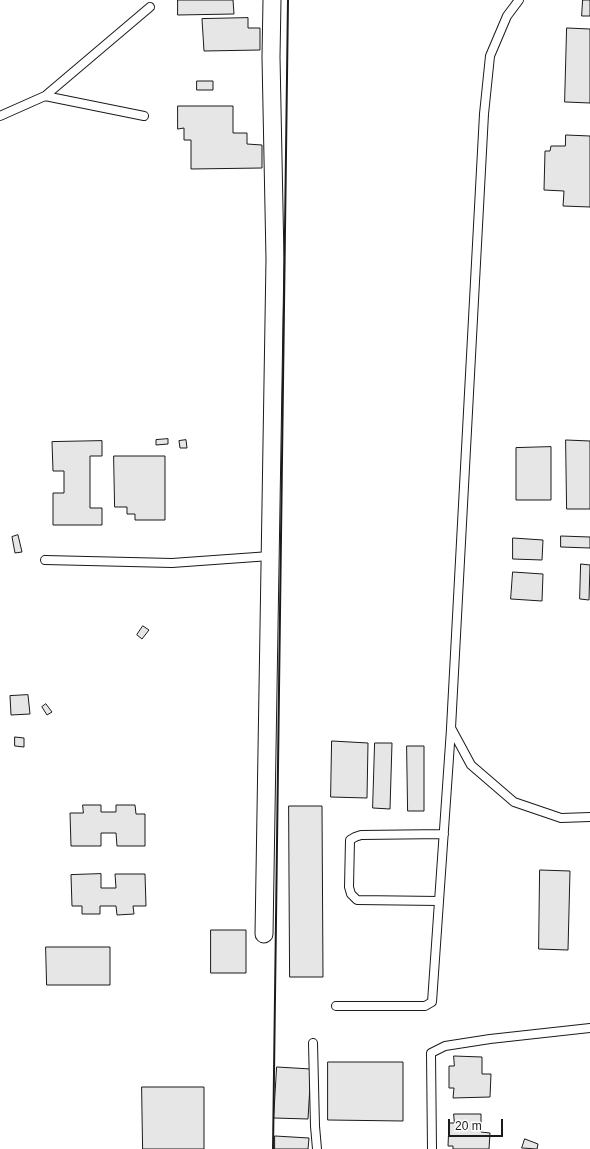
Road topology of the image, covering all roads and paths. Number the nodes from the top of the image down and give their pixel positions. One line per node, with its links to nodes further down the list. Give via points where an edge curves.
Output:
1 (272, 0): 7 (street, via 275,259)
2 (519, 0): 9 (lane, via 507,16 490,56 484,114)
3 (150, 7): 4 (lane)
4 (45, 96): 5 (lane); 6 (lane)
5 (0, 116)
6 (144, 116)
7 (270, 556): 8 (lane, via 172,563); 13 (street)
8 (45, 560)
9 (451, 728): 10 (lane, via 472,765 514,802 561,818); 11 (lane)
10 (590, 818)
11 (444, 834): 12 (lane); 12 (lane, via 361,835 350,840 349,887 357,900)
12 (439, 901): 14 (lane, via 432,1002 425,1006)
13 (264, 934)
14 (336, 1006)
15 (590, 1028): 18 (lane, via 445,1046 431,1053)
16 (313, 1043): 17 (lane)
17 (316, 1149)
18 (432, 1149)

